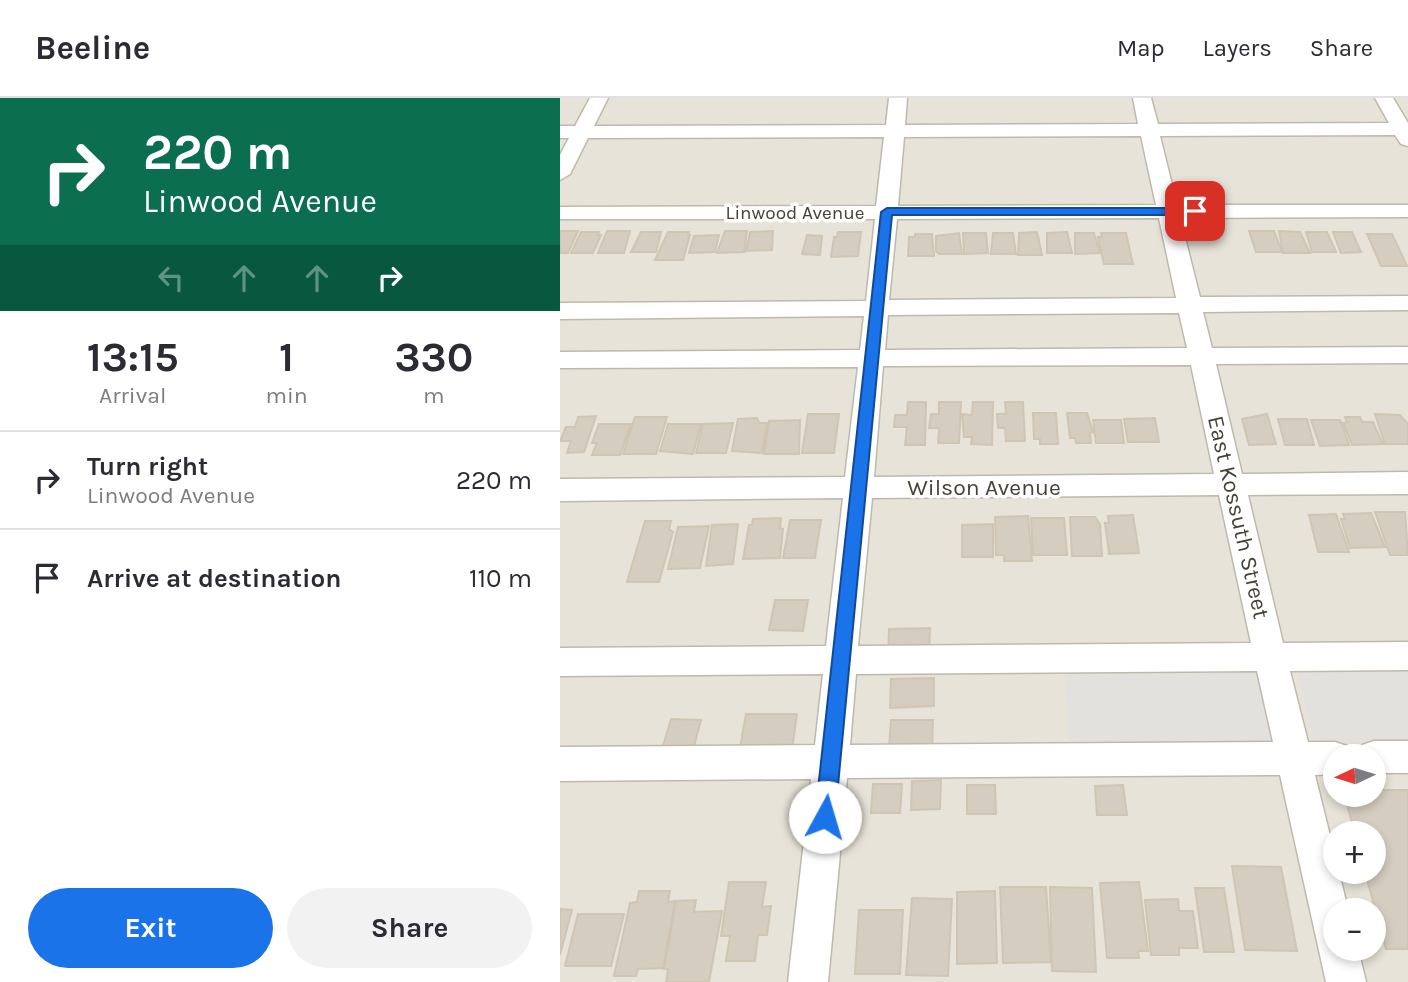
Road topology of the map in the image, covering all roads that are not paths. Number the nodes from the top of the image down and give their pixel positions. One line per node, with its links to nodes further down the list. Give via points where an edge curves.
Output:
1 (599, 98): 8 (street)
2 (898, 98): 6 (street)
3 (1142, 98): 5 (street, East Kossuth Street)
4 (1384, 98): 9 (street)
5 (1149, 130): 6 (street); 9 (street); 11 (street, East Kossuth Street)
6 (895, 131): 8 (street); 13 (street)
7 (560, 132): 8 (street)
8 (581, 132): 10 (street)
9 (1406, 133)
10 (560, 174)
11 (1168, 211): 12 (street, Linwood Avenue); 13 (street, Linwood Avenue); 15 (street, East Kossuth Street)
12 (1408, 211)
13 (887, 212): 14 (street, Linwood Avenue); 17 (street)
14 (560, 213)
15 (1189, 303): 16 (street); 17 (street); 20 (street, East Kossuth Street)
16 (1408, 303)
17 (877, 308): 18 (street); 22 (street)
18 (560, 311)
19 (1408, 355): 20 (street)
20 (1202, 356): 22 (street); 24 (street, East Kossuth Street)
21 (560, 360): 22 (street)
22 (872, 360): 25 (street)
23 (1408, 483): 24 (street, Wilson Avenue)
24 (1231, 485): 25 (street, Wilson Avenue); 28 (street, East Kossuth Street)
25 (858, 489): 26 (street, Wilson Avenue); 29 (street)
26 (560, 490)
27 (1408, 656): 28 (street)
28 (1271, 657): 29 (street); 33 (street, East Kossuth Street)
29 (841, 660): 30 (street); 35 (street)
30 (560, 662)
31 (1386, 757): 32 (street)
32 (1408, 757)
33 (1294, 758): 34 (street); 35 (street); 37 (street, East Kossuth Street)
34 (1323, 758)
35 (831, 762): 36 (street); 39 (street)
36 (560, 764)
37 (1326, 898)
38 (1341, 961): 40 (street)
39 (808, 982)
40 (1346, 982)

